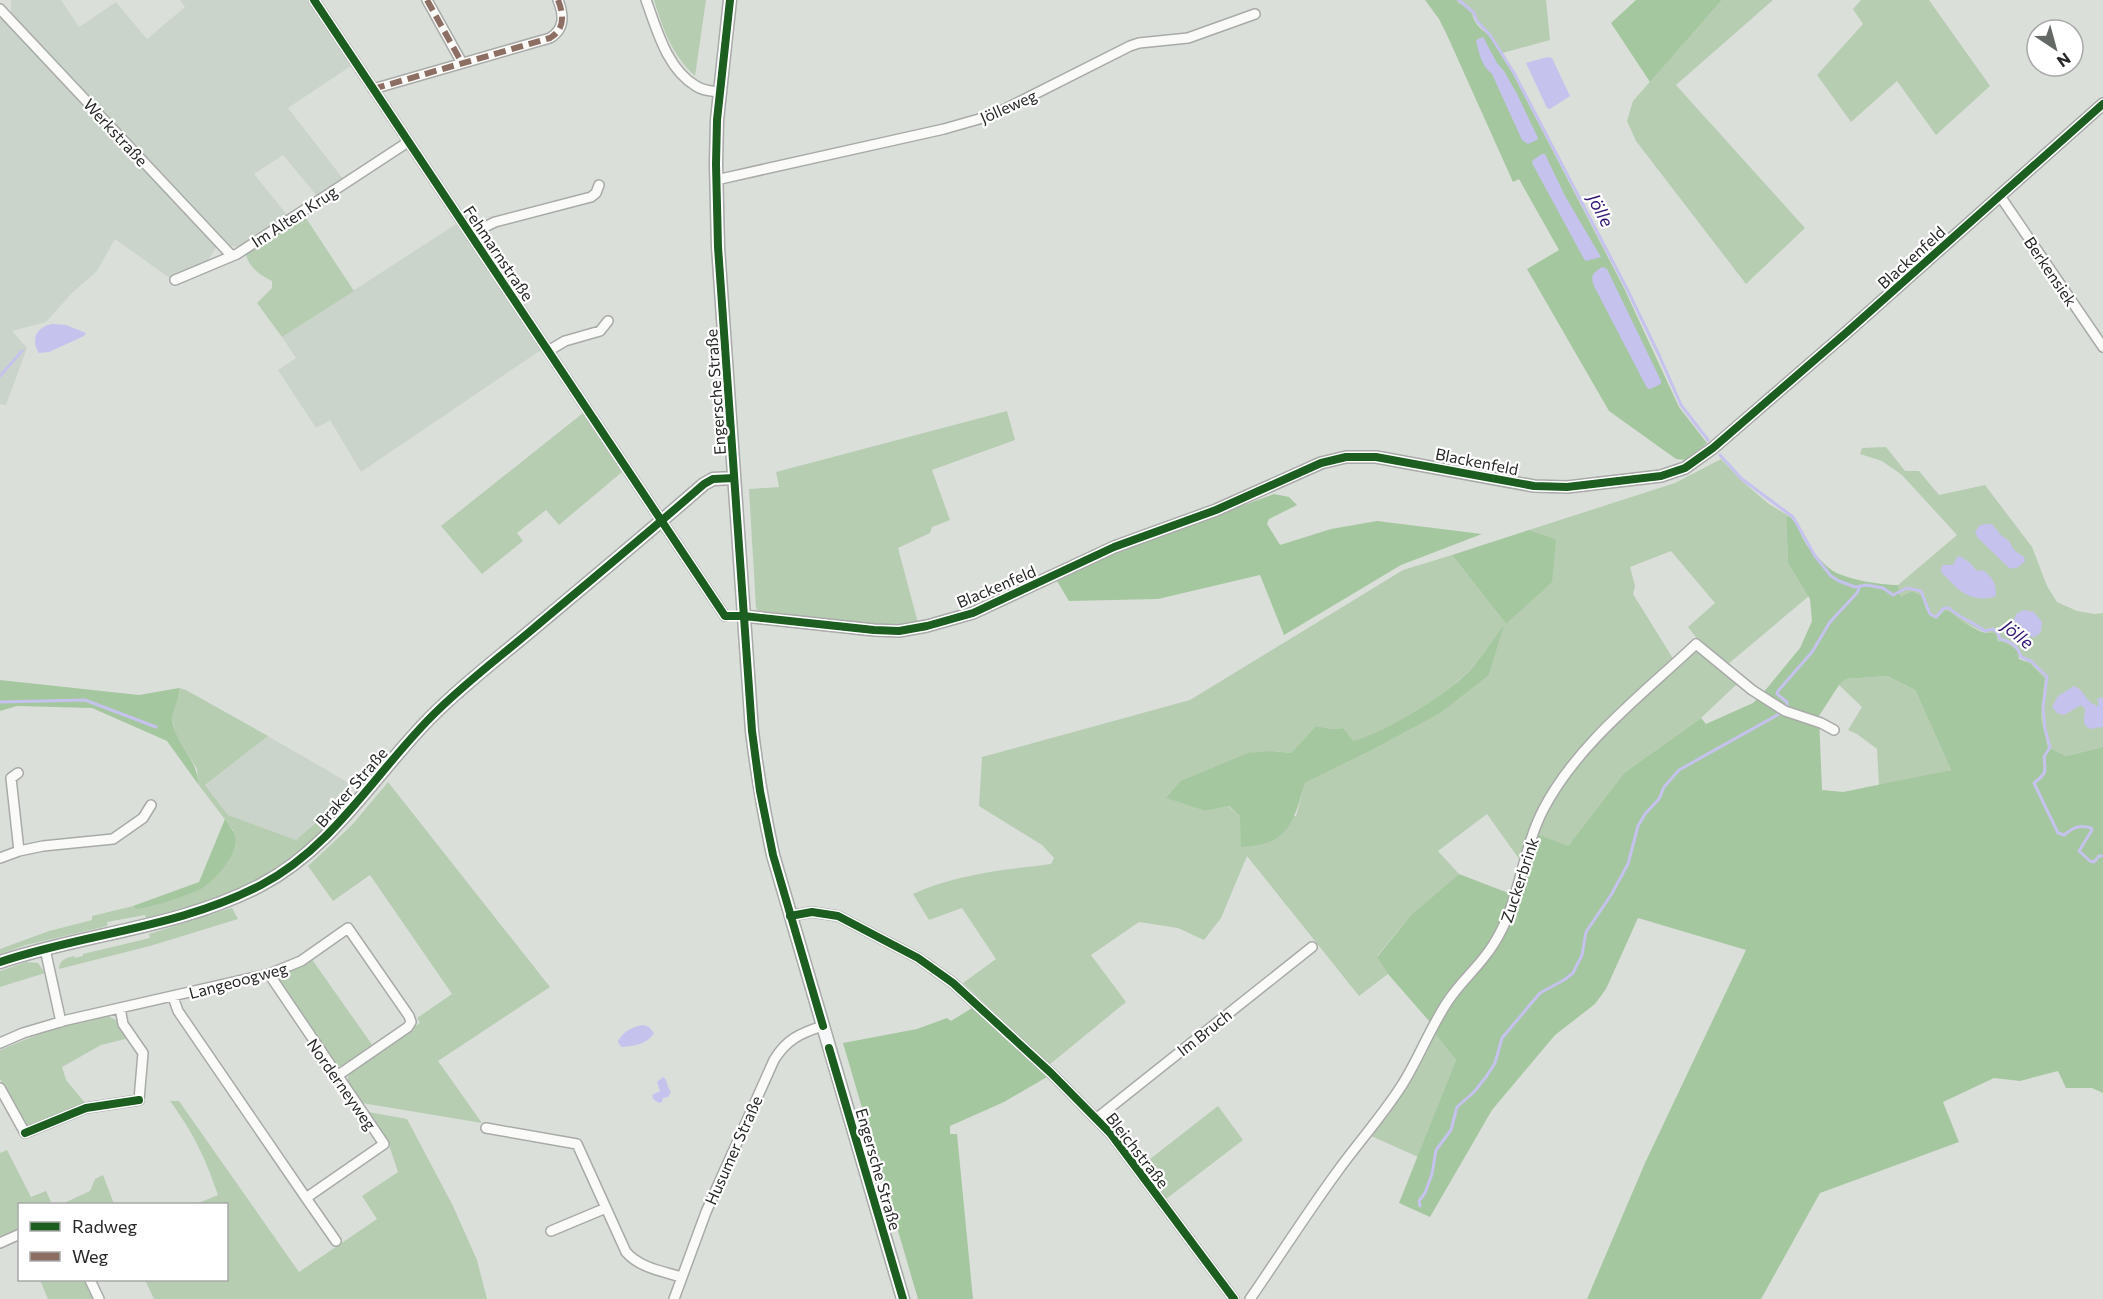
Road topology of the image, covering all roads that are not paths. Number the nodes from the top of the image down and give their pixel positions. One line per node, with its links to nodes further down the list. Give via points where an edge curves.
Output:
1 (314, 0): 9 (street, Fehmarnstraße)
2 (427, 0): 8 (street)
3 (558, 0): 8 (street, via 563,17 555,35)
4 (646, 0): 10 (street, via 675,65 695,86)
5 (730, 0): 10 (main road, Engersche Straße)
6 (0, 9): 17 (street, Werkstraße)
7 (1255, 14): 13 (street, Jölleweg, via 1188,38 1130,46 993,115)
8 (462, 63): 9 (street)
9 (373, 89): 12 (street, Fehmarnstraße)
10 (719, 92): 13 (main road, Engersche Straße)
11 (2102, 107): 15 (street, Blackenfeld)
12 (408, 142): 16 (street, Fehmarnstraße); 17 (street, Im Alten Krug)
13 (716, 180): 22 (main road, Engersche Straße)
14 (599, 185): 16 (street, Fehmarnstraße, via 591,197 495,222)
15 (2000, 196): 20 (street, Berkensiek); 25 (street, Blackenfeld, via 1713,448 1685,468 1660,476 1556,487 1376,457 1346,457 1321,462 1216,510 1105,551 973,613 927,626 874,630)
16 (470, 234): 21 (street, Fehmarnstraße)
17 (232, 256): 18 (street, Im Alten Krug)
18 (175, 280)
19 (608, 321): 21 (street, via 600,332 565,341)
20 (2103, 346)
21 (548, 351): 23 (street, Fehmarnstraße)
22 (734, 478): 23 (main road, Braker Straße, via 709,481); 25 (main road, Engersche Straße)
23 (662, 521): 24 (street); 33 (main road, Braker Straße, via 435,712 340,824 290,867 263,884 200,911)
24 (725, 616)
25 (744, 616): 31 (main road, Engersche Straße, via 760,792)
26 (1834, 730): 57 (street, Zuckerbrink, via 1785,711 1752,690 1696,644 1598,736 1555,789 1544,809 1511,912 1493,946 1448,1001 1401,1087 1336,1173)
27 (18, 772): 29 (street, via 11,778)
28 (151, 806): 29 (street, via 143,818 113,839)
29 (19, 851): 30 (street)
30 (0, 858)
31 (790, 916): 39 (main road, Engersche Straße); 43 (street, Bleichstraße, via 812,912 838,916 918,958 953,982)
32 (1312, 947): 43 (street, Im Bruch)
33 (45, 948): 34 (main road, Braker Straße); 38 (street)
34 (0, 962)
35 (269, 974): 36 (street, Langeoogweg); 41 (street, Norderneyweg); 41 (street, Langeoogweg, via 301,961 348,928 409,1016 408,1027)
36 (173, 997): 37 (street, Langeoogweg); 45 (street, via 178,1011)
37 (120, 1008): 38 (street, Langeoogweg); 42 (street, via 123,1024 143,1053 139,1100 86,1108 25,1134)
38 (61, 1022): 40 (street, Langeoogweg)
39 (823, 1026): 51 (street, Husumer Straße, via 795,1036 774,1060); 55 (main road, Engersche Straße)
40 (0, 1043)
41 (337, 1076): 45 (street, Norderneyweg, via 384,1144)
42 (0, 1088)
43 (1096, 1118): 56 (street, Bleichstraße, via 1112,1134)
44 (486, 1128): 46 (street, via 577,1144)
45 (306, 1198): 49 (street)
46 (606, 1208): 47 (street); 51 (street, via 626,1252 634,1260)
47 (550, 1231)
48 (18, 1235): 50 (street)
49 (336, 1241)
50 (0, 1243)
51 (681, 1277): 54 (street, Husumer Straße)
52 (90, 1281): 53 (street)
53 (99, 1299)
54 (674, 1299)
55 (903, 1299)
56 (1234, 1299)
57 (1250, 1299)

